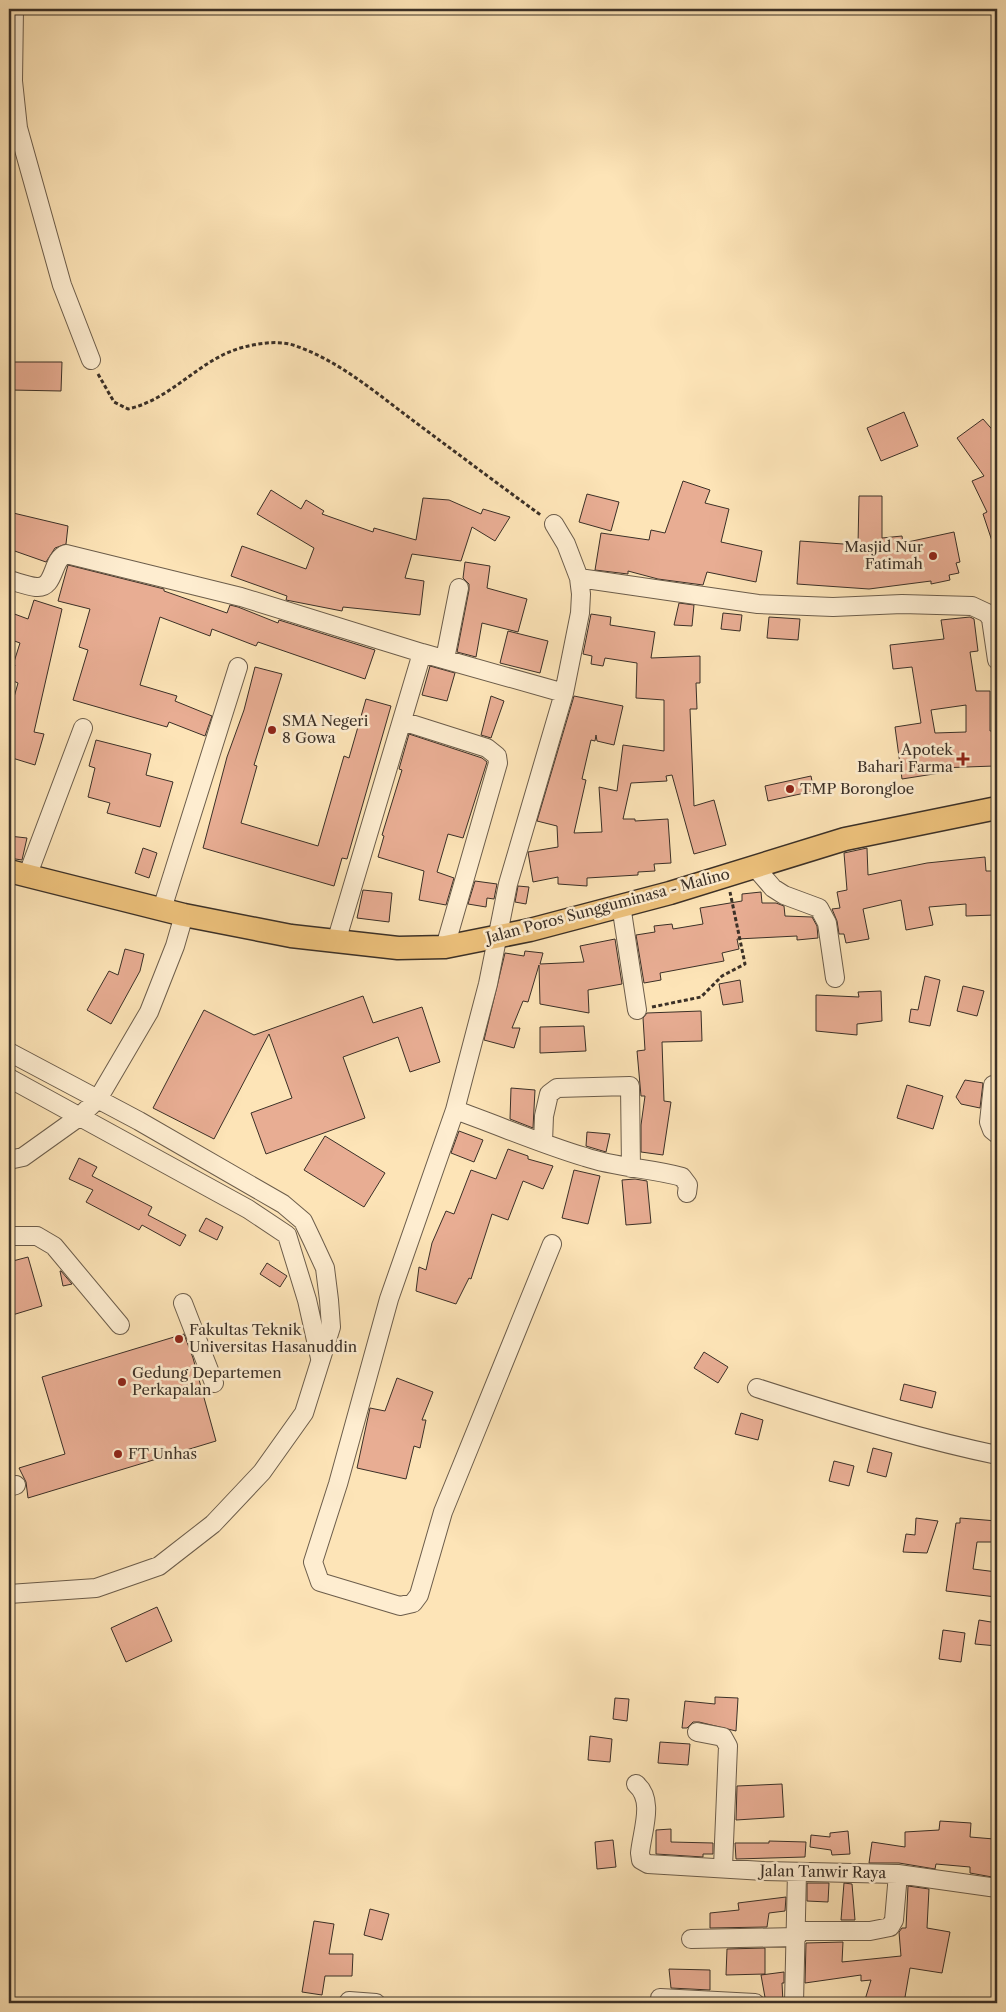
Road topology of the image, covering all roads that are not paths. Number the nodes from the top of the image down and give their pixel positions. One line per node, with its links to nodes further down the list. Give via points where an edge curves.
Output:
1 (14, 9): 2 (street, via 13,81 18,128 62,285)
2 (91, 360)
3 (554, 524): 4 (street)
4 (579, 578): 7 (street, via 758,604 972,606 986,612); 12 (street, via 580,613)
5 (9, 580): 8 (street, via 44,586 66,554 241,597)
6 (459, 588): 9 (street)
7 (996, 634): 10 (street)
8 (422, 653): 9 (street); 13 (street)
9 (446, 659): 12 (street)
10 (997, 660)
11 (238, 667): 19 (street)
12 (564, 693): 21 (street, via 508,884)
13 (402, 721): 22 (street); 23 (street, via 487,748 497,756 498,763)
14 (83, 728): 17 (street)
15 (997, 808): 16 (main road, Jalan Poros Sungguminasa - Malino, via 844,839)
16 (754, 866): 18 (main road, Jalan Poros Sungguminasa - Malino); 24 (street, via 773,888 819,908 826,923)
17 (19, 873): 19 (main road, Jalan Poros Sungguminasa - Malino)
18 (621, 905): 21 (main road, Jalan Poros Sungguminasa - Malino); 25 (street)
19 (162, 910): 20 (main road, Jalan Poros Sungguminasa - Malino)
20 (184, 915): 22 (main road, Jalan Poros Sungguminasa - Malino); 29 (street, via 149,1012)
21 (497, 938): 23 (main road, Jalan Poros Sungguminasa - Malino); 30 (street)
22 (336, 942): 23 (main road, Jalan Poros Sungguminasa - Malino, via 398,948)
23 (445, 947)
24 (835, 978)
25 (636, 1010)
26 (9, 1052): 29 (street)
27 (9, 1078): 31 (street)
28 (993, 1085): 32 (street, via 989,1122)
29 (98, 1099): 31 (street); 41 (street, via 284,1204 303,1221 325,1268 331,1327)
30 (455, 1110): 33 (street); 38 (street, via 389,1299 313,1562 320,1582 400,1606 413,1603 419,1595 443,1512)
31 (79, 1116): 34 (street, via 23,1157); 41 (street, via 248,1209 287,1235)
32 (997, 1134)
33 (543, 1142): 35 (street, via 585,1158); 35 (street, via 547,1099 557,1088 630,1086)
34 (9, 1160)
35 (631, 1168): 36 (street, via 660,1170 682,1177 688,1185)
36 (687, 1193)
37 (9, 1236): 40 (street, via 37,1236 54,1246)
38 (552, 1244)
39 (183, 1303): 42 (street)
40 (120, 1325)
41 (320, 1358): 45 (street, via 304,1413 262,1472 213,1524 159,1566 96,1588)
42 (214, 1383)
43 (757, 1388): 44 (street, via 934,1442)
44 (997, 1455)
45 (9, 1594)
46 (696, 1732): 48 (street, via 723,1737 728,1746)
47 (636, 1784): 48 (street, Jalan Tanwir Raya, via 646,1799 641,1860 648,1864)
48 (723, 1867): 49 (street, Jalan Tanwir Raya)
49 (797, 1872): 50 (street, Jalan Tanwir Raya); 52 (street)
50 (898, 1874): 51 (street, Jalan Tanwir Raya); 52 (street, via 894,1920 890,1927)
51 (997, 1888)
52 (797, 1934): 53 (street); 58 (street)
53 (691, 1939)
54 (660, 1998): 57 (street)
55 (349, 2001): 56 (street)
56 (376, 2003)
57 (755, 2003)
58 (794, 2003)

